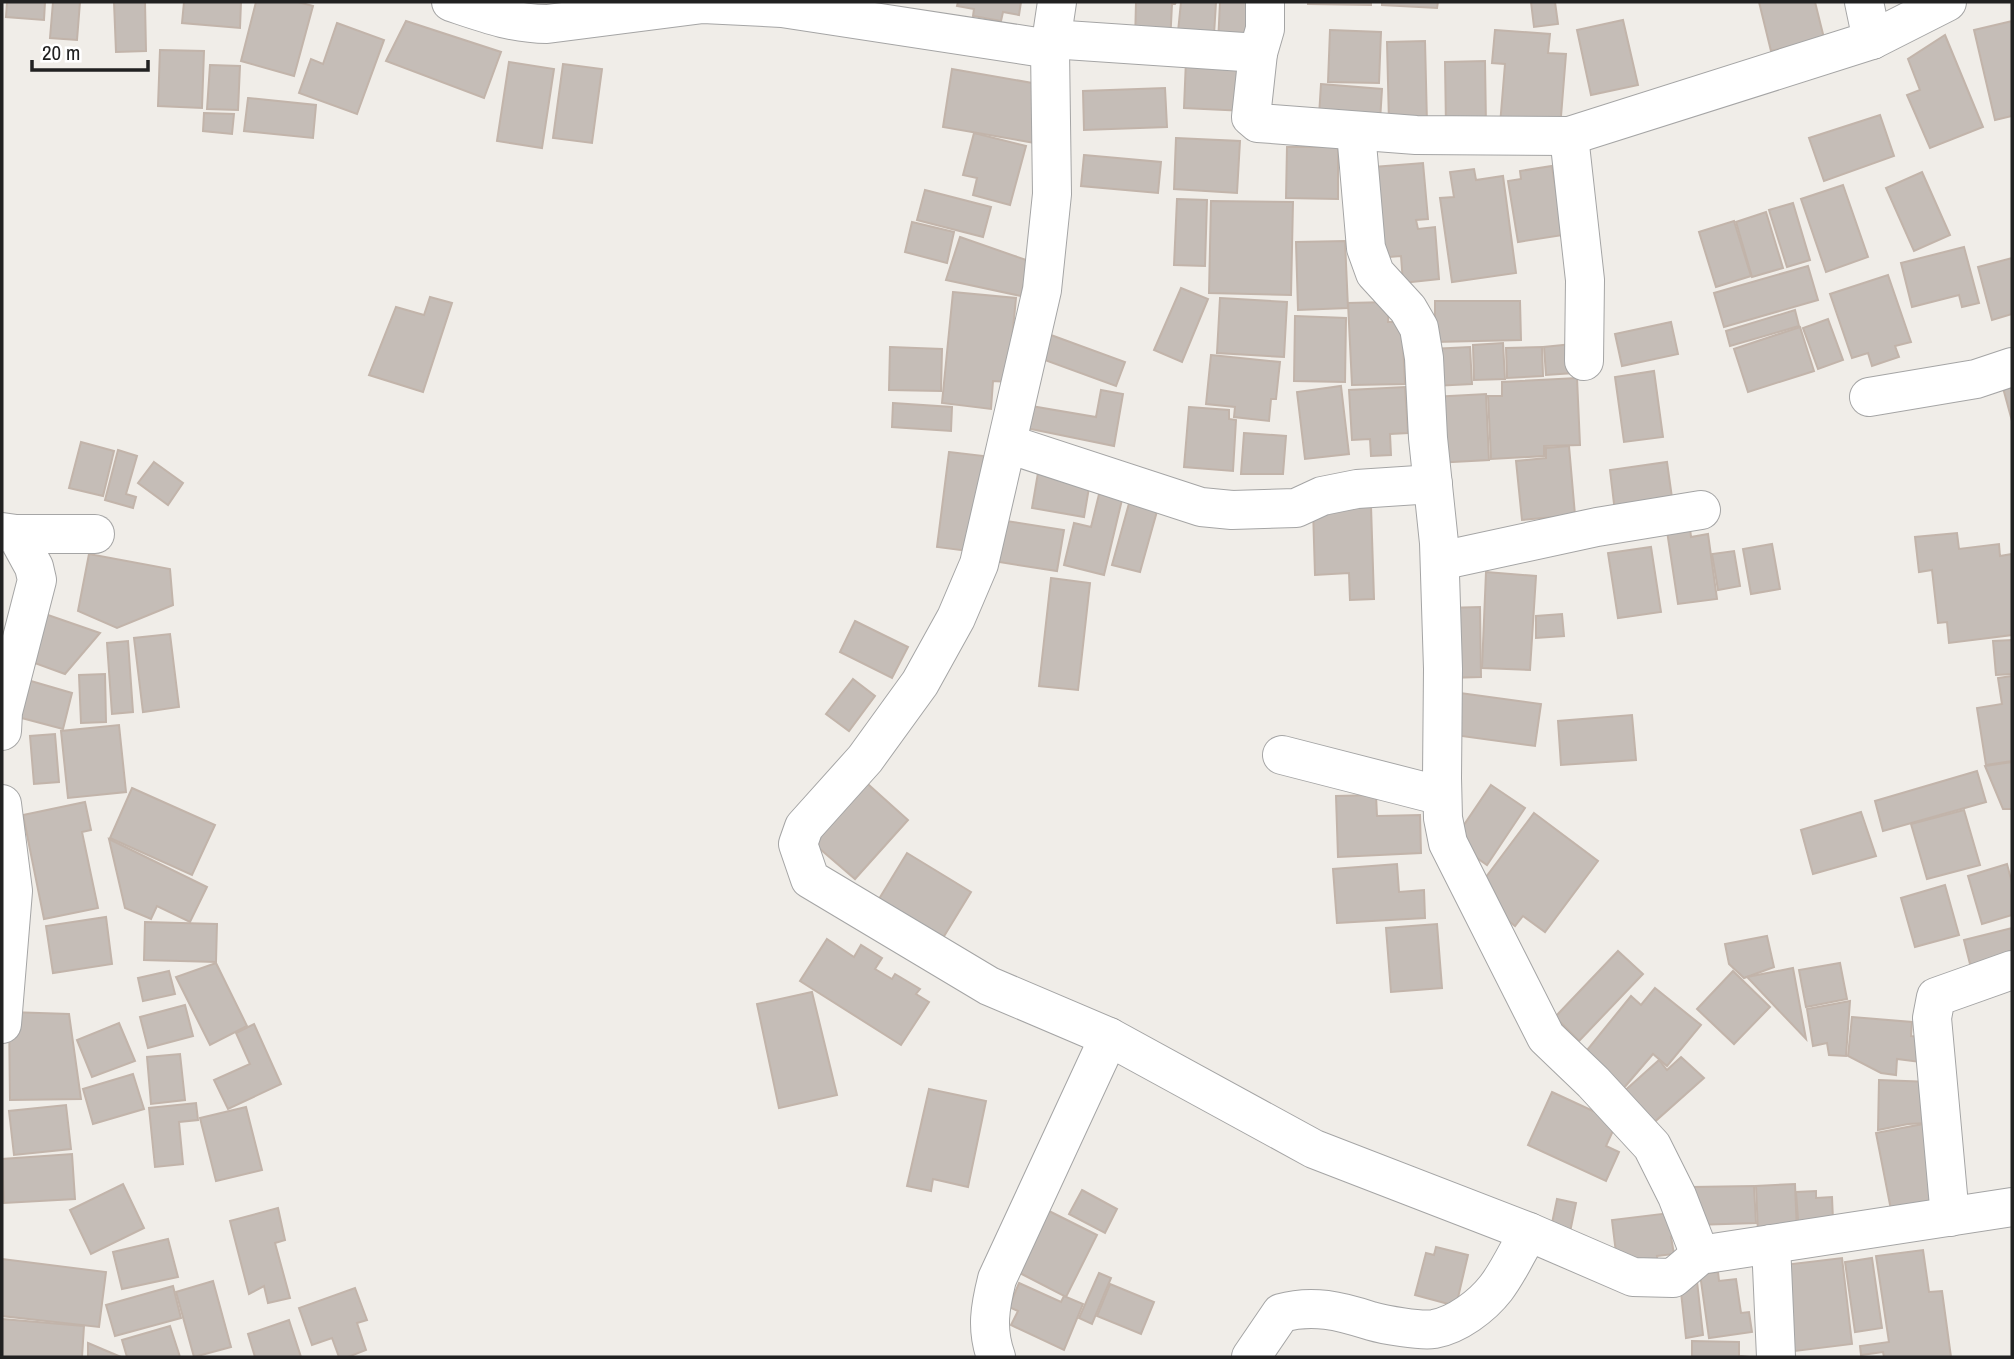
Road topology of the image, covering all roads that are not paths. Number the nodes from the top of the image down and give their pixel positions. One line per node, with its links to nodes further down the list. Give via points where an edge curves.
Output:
1 (452, 2): 6 (street, via 526,24)
2 (1057, 2): 8 (street)
3 (1265, 2): 9 (street, via 1265,29)
4 (1864, 2): 7 (street)
5 (1947, 2): 7 (street)
6 (694, 4): 8 (street, via 782,8)
7 (1872, 40): 11 (street)
8 (1050, 44): 9 (street); 15 (street, via 1052,194 1042,290)
9 (1258, 53): 10 (street, via 1251,117 1258,124)
10 (1356, 132): 11 (street); 16 (street, via 1366,248 1375,273 1419,328)
11 (1569, 136): 12 (street, via 1584,281)
12 (1584, 361)
13 (2012, 366): 14 (street, via 1976,379)
14 (1869, 397)
15 (1008, 444): 16 (street, via 1201,507 1232,510 1296,508 1322,496 1357,489); 28 (street, via 979,564 956,618 920,683 865,759 804,827 798,844 810,879 989,986)
16 (1433, 484): 20 (street)
17 (1701, 510): 20 (street)
18 (9, 533): 19 (street); 21 (street, via 34,567 37,580)
19 (94, 534)
20 (1440, 561): 24 (street)
21 (7, 677): 22 (street)
22 (2, 731)
23 (1282, 755): 24 (street)
24 (1443, 796): 33 (street, via 1448,843 1546,1037 1652,1146)
25 (2, 804): 27 (street, via 13,891)
26 (2012, 970): 30 (street, via 1936,997 1932,1018)
27 (2, 1024)
28 (1109, 1037): 31 (street, via 1314,1149); 34 (street, via 997,1279 989,1311)
29 (2012, 1207): 30 (street)
30 (1951, 1217): 32 (street)
31 (1529, 1232): 33 (street, via 1633,1277 1673,1278); 35 (street, via 1496,1288 1475,1309 1449,1324 1432,1329 1377,1323 1315,1307 1296,1309 1281,1313)
32 (1771, 1244): 33 (street); 36 (street)
33 (1699, 1255)
34 (996, 1357)
35 (1251, 1357)
36 (1776, 1357)

